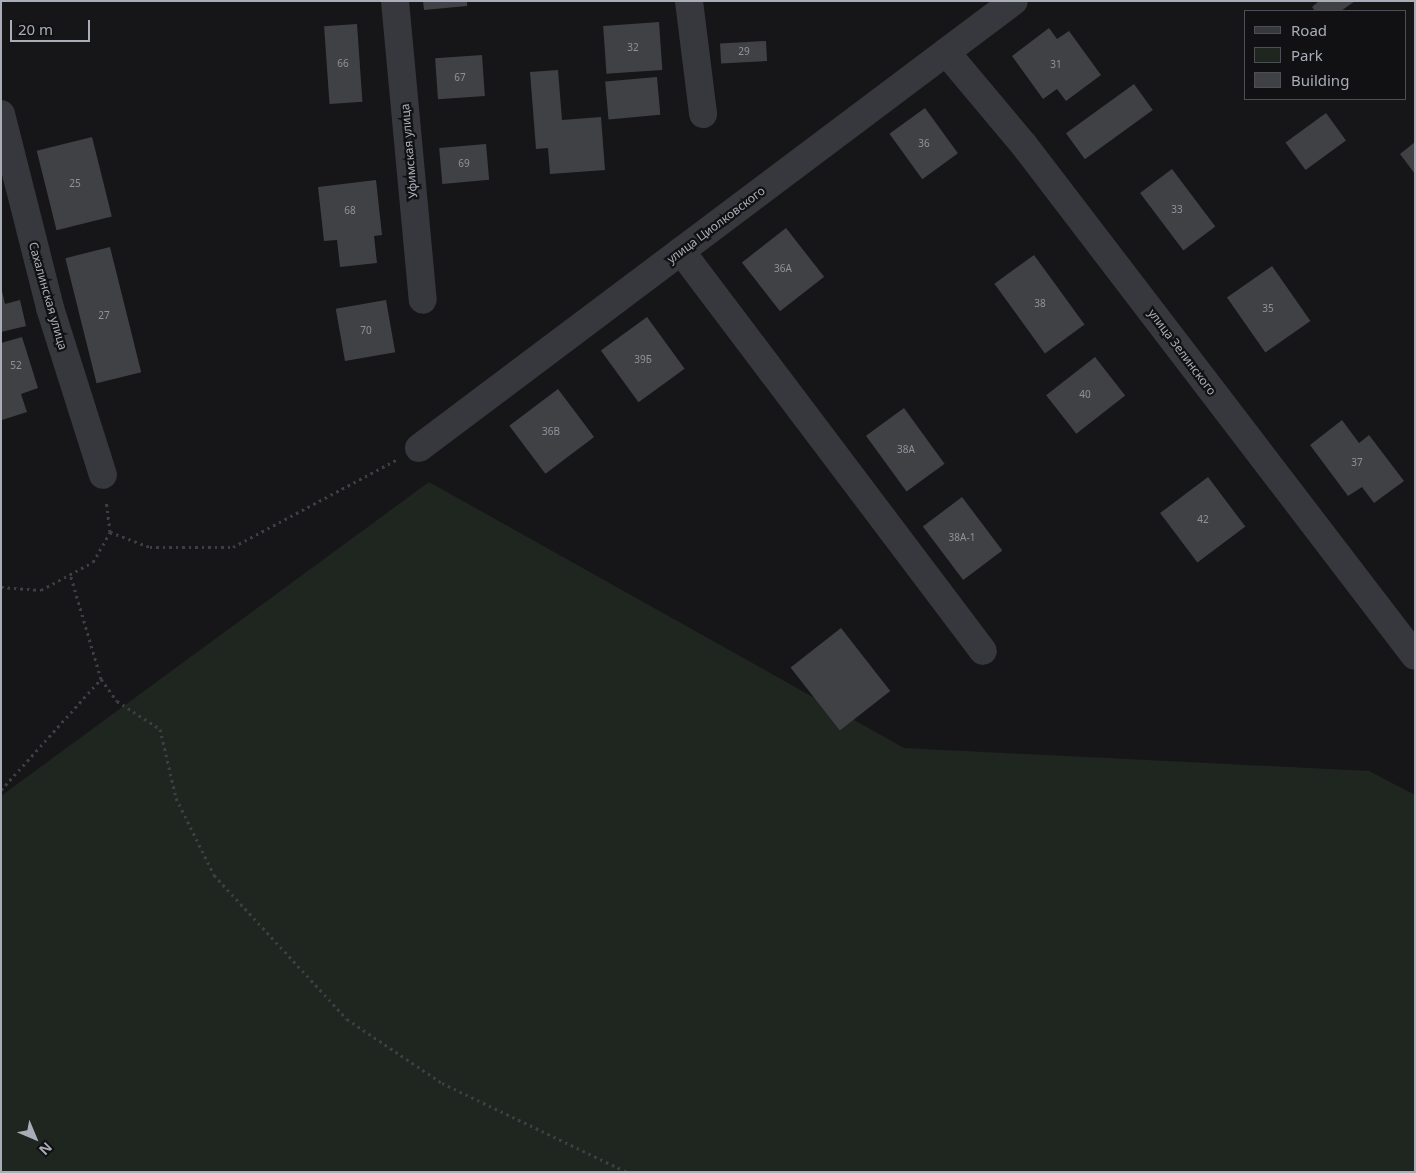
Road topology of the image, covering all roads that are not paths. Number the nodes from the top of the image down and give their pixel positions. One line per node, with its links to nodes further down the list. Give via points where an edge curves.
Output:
1 (395, 1): 8 (street, Уфимская улица)
2 (689, 1): 6 (street)
3 (1014, 1): 4 (street, улица Циолковского)
4 (946, 52): 7 (street, улица Циолковского); 12 (street, улица Зелинского, via 1024,144)
5 (1, 114): 10 (street, Сахалинская улица, via 50,308)
6 (703, 114)
7 (681, 251): 9 (street, улица Циолковского); 11 (street)
8 (423, 300)
9 (419, 448)
10 (103, 475)
11 (983, 651)
12 (1415, 656)

